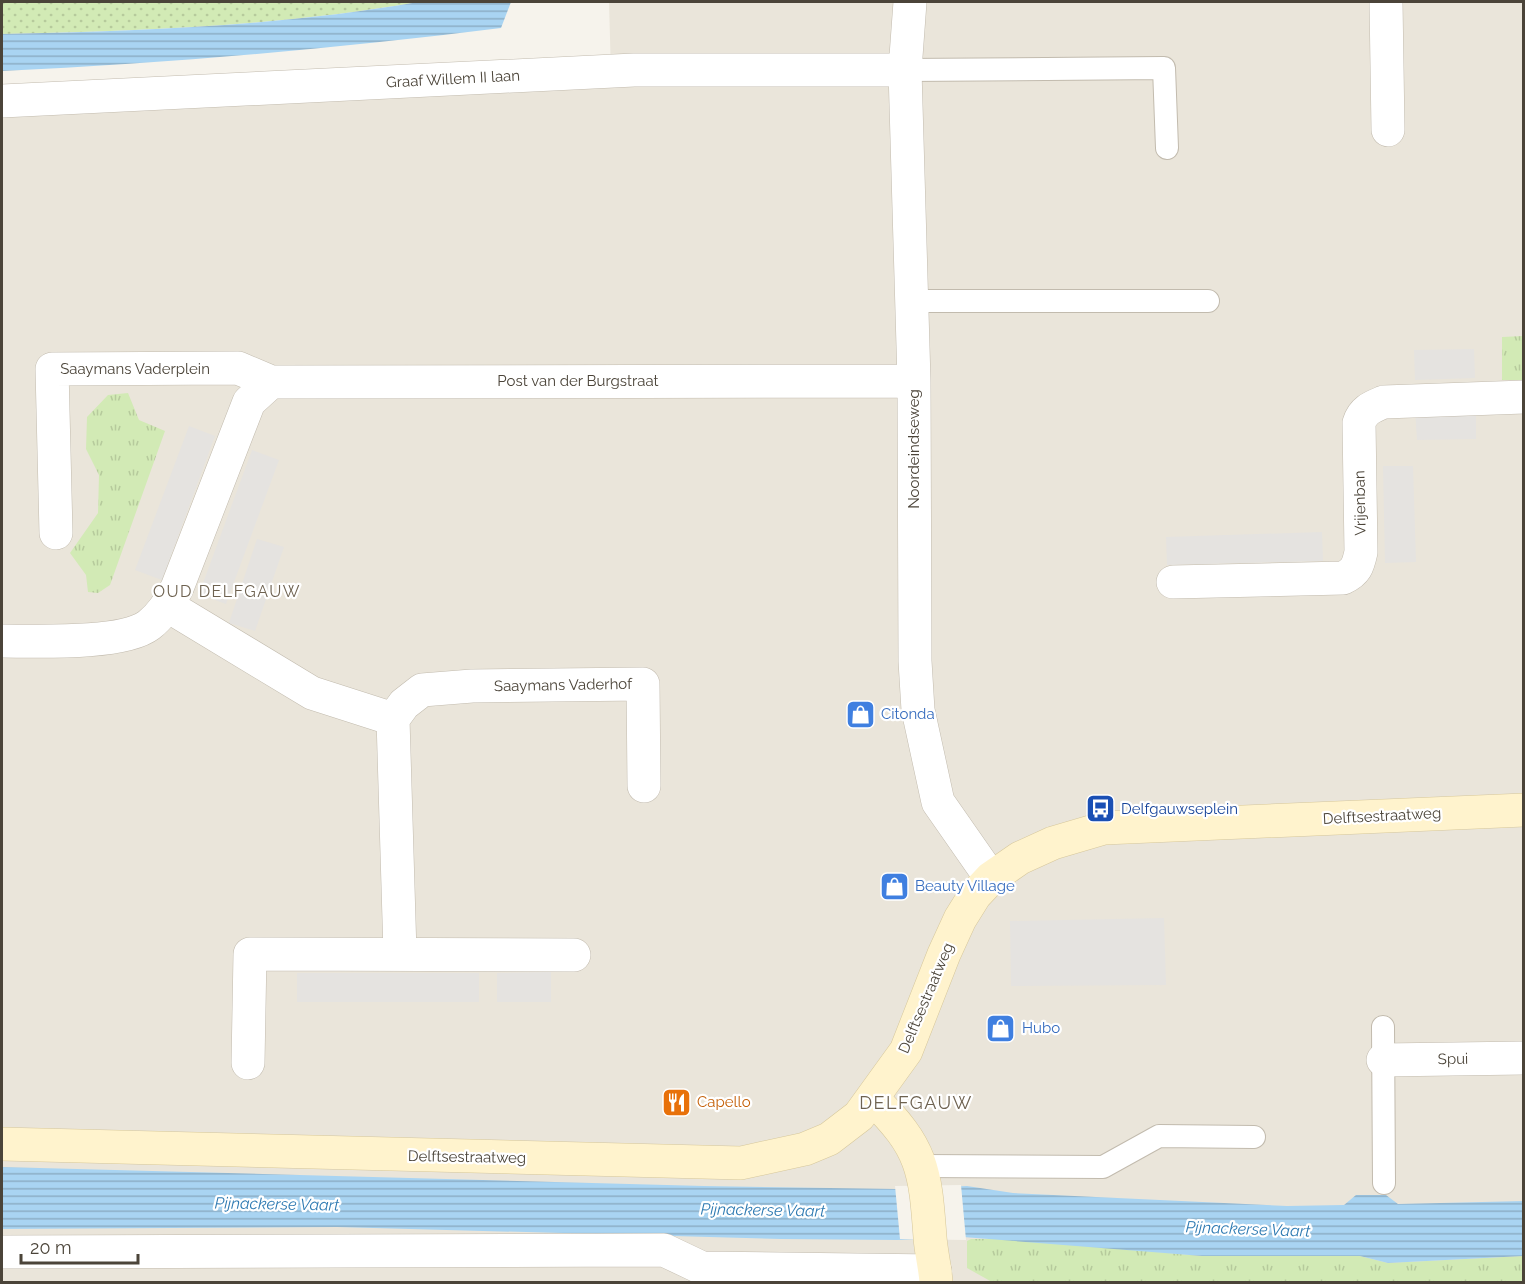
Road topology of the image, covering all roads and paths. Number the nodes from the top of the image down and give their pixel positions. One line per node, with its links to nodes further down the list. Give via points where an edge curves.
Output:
1 (910, 2): 3 (street, Noordeindseweg)
2 (1386, 2): 5 (street)
3 (905, 70): 4 (street, Graaf Willem II laan, via 634,70); 6 (lane, via 1164,68); 7 (street, Noordeindseweg)
4 (2, 101)
5 (1388, 130)
6 (1167, 148)
7 (913, 301): 8 (lane); 9 (street, Noordeindseweg)
8 (1208, 301)
9 (914, 381): 10 (street, Post van der Burgstraat); 19 (street, Noordeindseweg, via 918,710 938,802)
10 (260, 392): 12 (street, Saaymans Vaderplein, via 238,368 52,369); 14 (street)
11 (1524, 397): 13 (street, Vrijenban, via 1384,402 1362,415 1361,552 1352,574 1343,578)
12 (56, 533)
13 (1173, 582)
14 (168, 606): 15 (street, via 148,626 123,633 83,641); 16 (street, via 312,693)
15 (2, 641)
16 (393, 719): 17 (street, Saaymans Vaderhof, via 422,690 643,684); 20 (street)
17 (644, 786)
18 (1524, 810): 19 (street, Delftsestraatweg, via 1104,828 1053,843 1020,858)
19 (991, 879): 26 (street, Delftsestraatweg, via 960,919 906,1051)
20 (400, 953): 21 (street); 25 (street, via 250,954)
21 (574, 955)
22 (1383, 1027): 24 (lane)
23 (1524, 1058): 24 (street, Spui)
24 (1383, 1060): 30 (lane)
25 (248, 1063)
26 (872, 1098): 28 (street, Delftsestraatweg, via 859,1116 829,1139 805,1149 741,1163); 29 (street, via 907,1136)
27 (1254, 1137): 29 (lane, via 1159,1136 1103,1167)
28 (2, 1144)
29 (924, 1176): 32 (street)
30 (1384, 1183)
31 (2, 1251): 32 (street, via 664,1250 702,1268)
32 (934, 1264)

